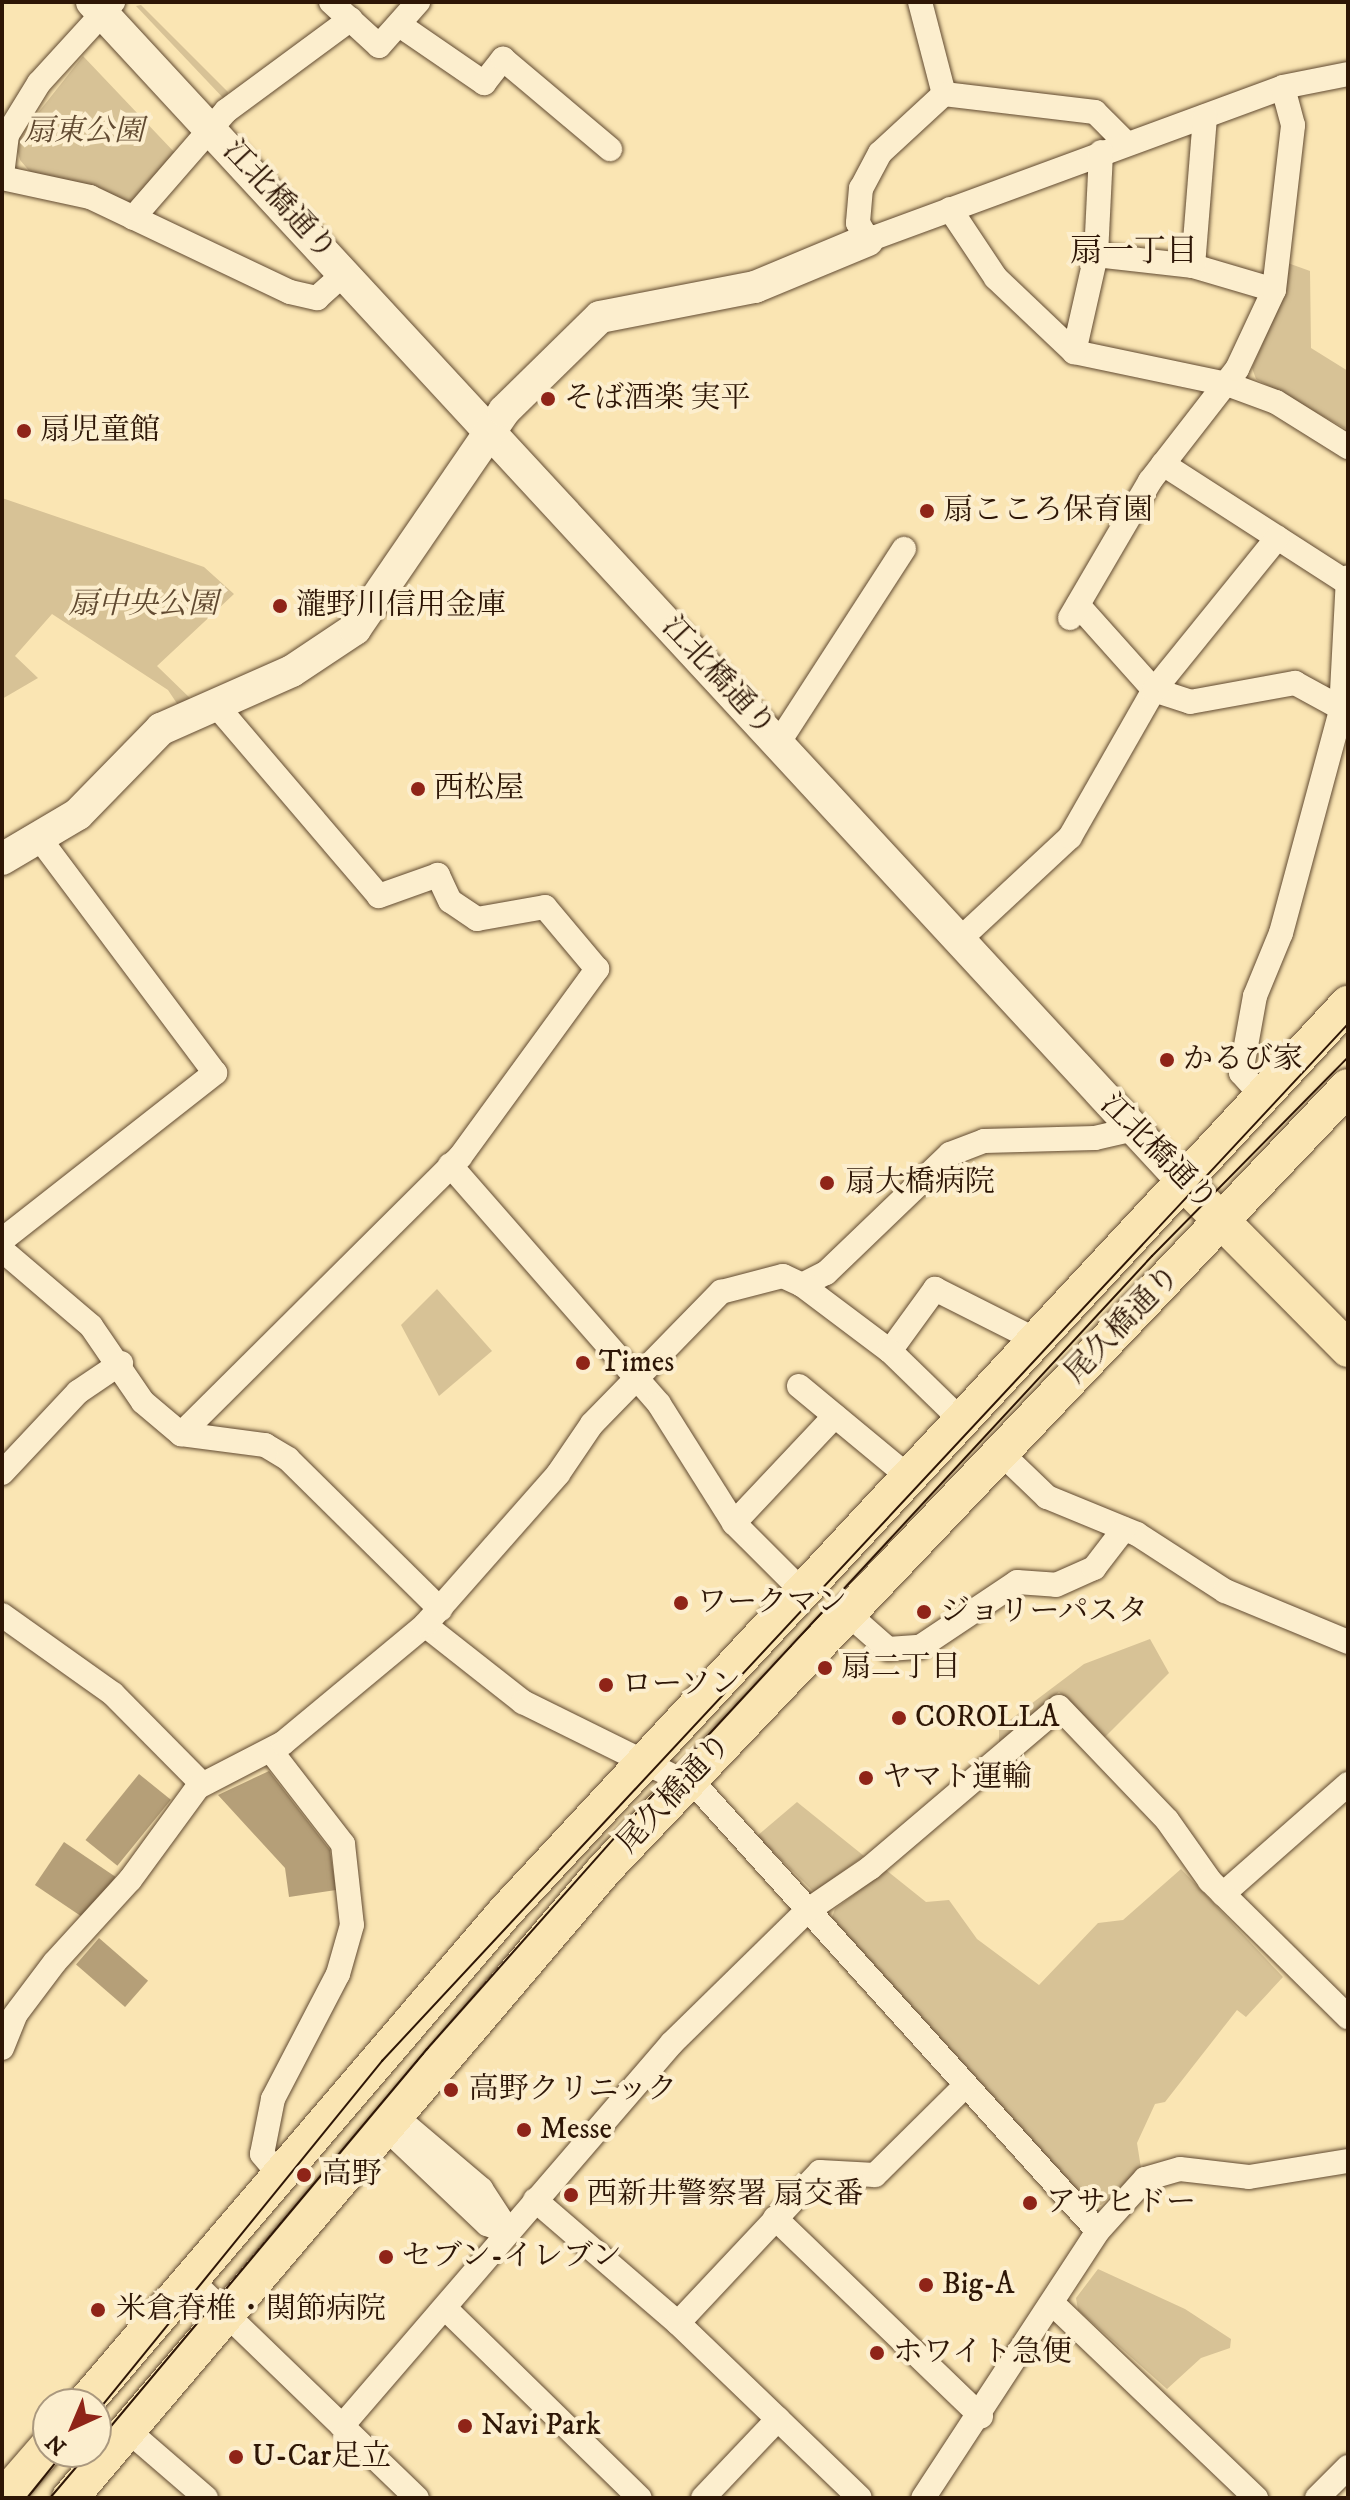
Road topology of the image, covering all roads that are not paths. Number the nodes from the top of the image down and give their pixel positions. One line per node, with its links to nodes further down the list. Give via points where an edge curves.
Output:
1 (331, 2): 5 (street)
2 (418, 2): 6 (street)
3 (920, 2): 9 (street)
4 (103, 6): 11 (main road, 江北橋通り); 14 (street, via 46,73)
5 (351, 19): 6 (street, via 379,46); 11 (street)
6 (401, 26): 13 (street, via 484,83 503,59)
7 (1348, 74): 8 (street)
8 (1283, 87): 10 (street); 23 (street, via 1293,125)
9 (944, 94): 12 (street, via 1095,112); 19 (street, via 880,153 861,188 858,223)
10 (1205, 116): 12 (street); 21 (street)
11 (211, 128): 18 (street); 22 (main road, 江北橋通り)
12 (1126, 143): 15 (street)
13 (610, 149)
14 (3, 150): 16 (street)
15 (1101, 152): 17 (street); 20 (street)
16 (2, 177): 18 (street, via 90,197)
17 (950, 209): 19 (street); 24 (street, via 996,278)
18 (133, 218): 22 (street, via 290,292 317,298)
19 (868, 240): 26 (main road, via 755,287 600,317)
20 (1096, 255): 21 (street); 24 (street)
21 (1193, 266): 23 (street)
22 (345, 273): 26 (main road, 江北橋通り)
23 (1274, 290): 25 (street)
24 (1074, 352): 25 (street)
25 (1227, 384): 27 (street, via 1276,402); 28 (street)
26 (489, 431): 33 (main road, via 355,629 292,671); 35 (main road, 江北橋通り)
27 (1348, 447)
28 (1163, 464): 29 (street); 32 (street, via 1074,611)
29 (1277, 538): 31 (street); 32 (street)
30 (904, 549): 35 (street)
31 (1347, 579): 34 (street)
32 (1154, 690): 34 (street, via 1190,702 1295,683); 38 (street, via 1070,837)
33 (216, 705): 36 (main road, via 161,729 78,814); 43 (street, via 379,896 438,875 450,901 477,919 545,907 597,969)
34 (1344, 711): 41 (street, via 1281,933 1255,996 1241,1073)
35 (779, 742): 38 (main road, 江北橋通り)
36 (39, 838): 37 (main road); 46 (street, via 215,1073)
37 (2, 859)
38 (957, 942): 42 (main road, 江北橋通り)
39 (1348, 1004): 41 (main road, 尾久橋通り)
40 (1346, 1093): 45 (main road, 尾久橋通り)
41 (1262, 1096): 44 (main road, 尾久橋通り)
42 (1133, 1129): 44 (main road, 江北橋通り); 48 (street, via 1095,1138 984,1141 950,1154 826,1273)
43 (450, 1165): 53 (street); 57 (street)
44 (1183, 1182): 45 (main road, 江北橋通り); 49 (main road, 尾久橋通り)
45 (1225, 1221): 50 (main road, 江北橋通り); 58 (main road, 尾久橋通り)
46 (2, 1240)
47 (2, 1250): 52 (street, via 91,1326)
48 (802, 1285): 51 (street); 53 (street, via 783,1276 721,1292)
49 (1034, 1339): 51 (street, via 935,1289); 56 (main road, 尾久橋通り)
50 (1348, 1349)
51 (890, 1351): 56 (street)
52 (121, 1363): 57 (street, via 143,1402); 59 (street, via 78,1392)
53 (634, 1377): 61 (street); 66 (street)
54 (799, 1386): 55 (street)
55 (835, 1416): 60 (street); 61 (street)
56 (960, 1419): 60 (main road, 尾久橋通り)
57 (181, 1434): 66 (street, via 265,1445 288,1459)
58 (1000, 1452): 62 (street, via 1047,1497); 64 (main road, 尾久橋通り)
59 (2, 1473)
60 (909, 1477): 63 (main road, 尾久橋通り)
61 (734, 1523): 63 (street)
62 (1124, 1529): 64 (street, via 1094,1568 1056,1585 1017,1582 920,1647 888,1649); 67 (street, via 1225,1591)
63 (803, 1592): 69 (main road, 尾久橋通り)
64 (846, 1612): 71 (main road, 尾久橋通り)
65 (2, 1615): 70 (street, via 113,1694)
66 (432, 1617): 68 (street); 69 (street, via 523,1702)
67 (1348, 1642)
68 (271, 1751): 70 (street); 80 (street, via 343,1844 352,1925 348,1952 273,2099 262,2154)
69 (642, 1766): 71 (street); 80 (main road, 尾久橋通り)
70 (201, 1783): 76 (street, via 130,1880 47,1973)
71 (685, 1783): 74 (street); 78 (main road, 尾久橋通り)
72 (1348, 1784): 73 (street)
73 (1223, 1894): 74 (street, via 1167,1820 1059,1707 870,1868); 75 (street)
74 (807, 1911): 77 (street); 81 (street, via 672,2043)
75 (1348, 2017)
76 (2, 2048)
77 (965, 2086): 82 (street, via 885,2169 820,2172); 83 (street)
78 (387, 2119): 84 (street, via 392,2134 474,2197); 88 (main road, 尾久橋通り)
79 (1348, 2161): 83 (street, via 1249,2177 1180,2169 1145,2179)
80 (278, 2173): 85 (main road, 尾久橋通り)
81 (535, 2200): 84 (street); 89 (street)
82 (775, 2218): 89 (street); 91 (street)
83 (1098, 2231): 86 (street)
84 (509, 2232): 87 (street)
85 (191, 2280): 88 (street); 90 (main road, 尾久橋通り)
86 (1053, 2304): 91 (street); 105 (street)
87 (445, 2308): 93 (street); 101 (street)
88 (224, 2311): 93 (street); 94 (main road, 尾久橋通り)
89 (678, 2323): 92 (street)
90 (98, 2388)
91 (981, 2416): 104 (street)
92 (778, 2419): 102 (street); 103 (street)
93 (342, 2426): 100 (street)
94 (125, 2428): 98 (main road, 尾久橋通り); 99 (street)
95 (32, 2464): 97 (main road)
96 (1348, 2467): 106 (street)
97 (3, 2498)
98 (70, 2498)
99 (206, 2498)
100 (417, 2498)
101 (640, 2498)
102 (703, 2498)
103 (860, 2498)
104 (923, 2498)
105 (1256, 2498)
106 (1317, 2498)

